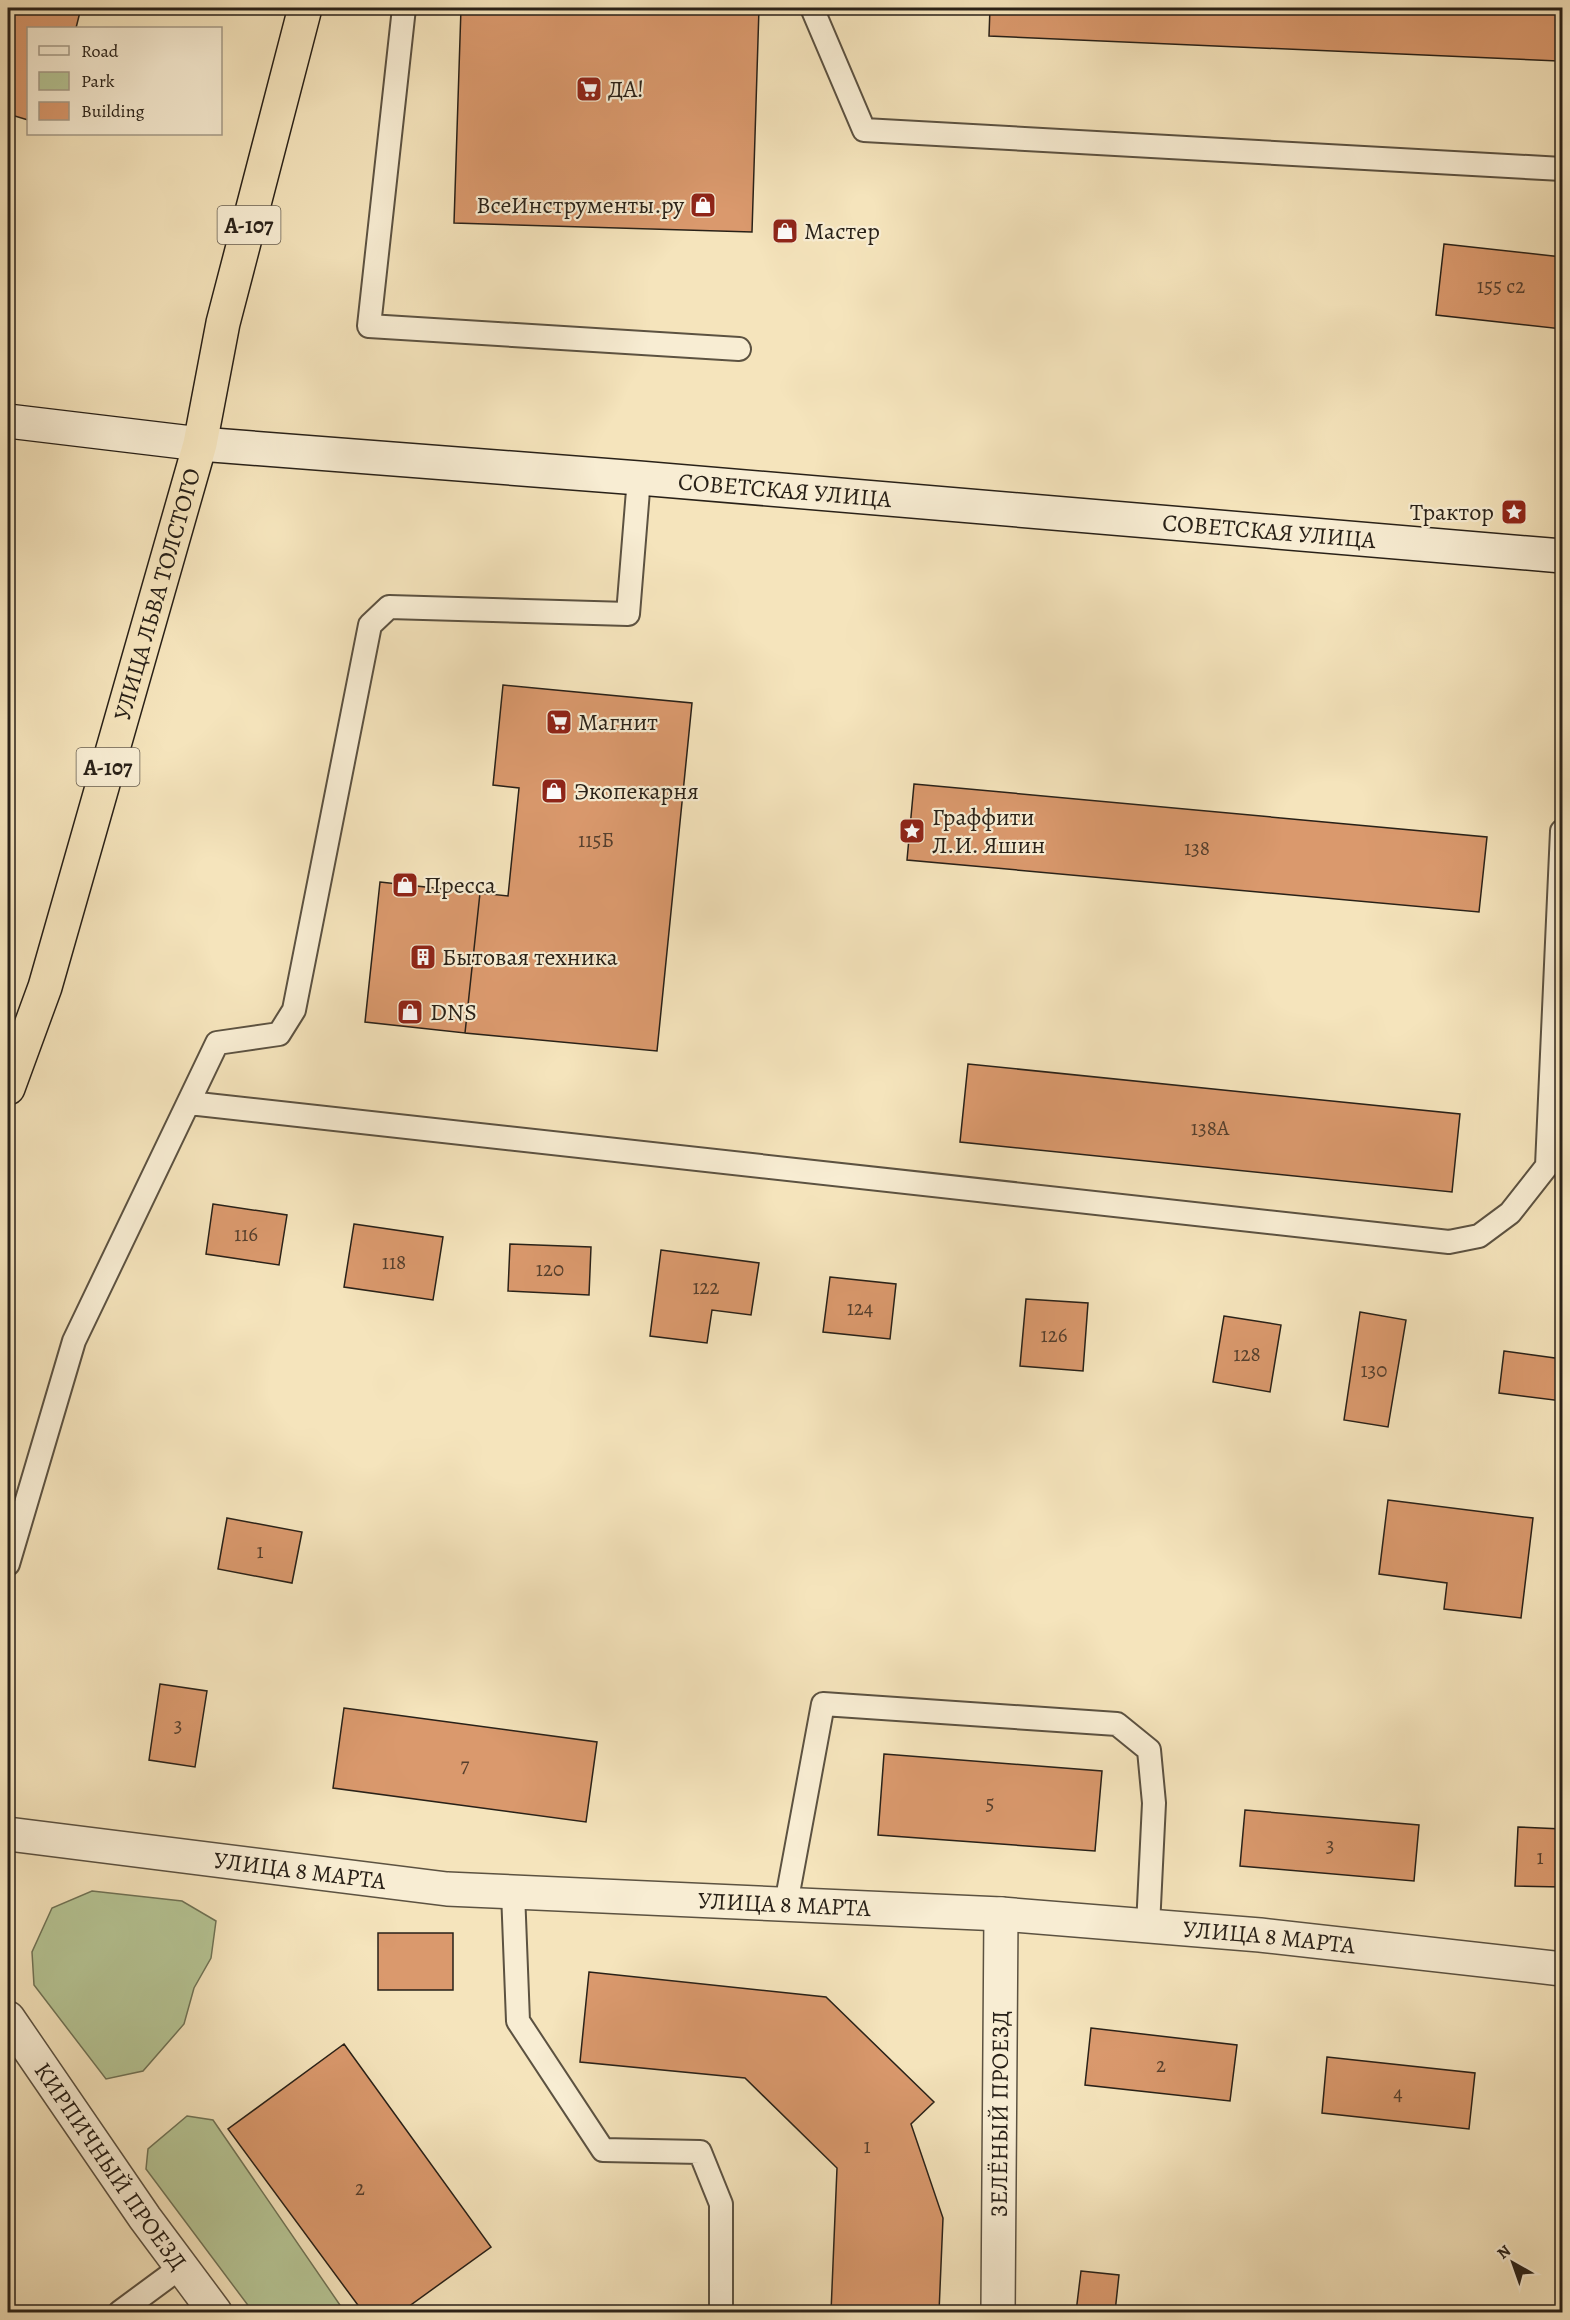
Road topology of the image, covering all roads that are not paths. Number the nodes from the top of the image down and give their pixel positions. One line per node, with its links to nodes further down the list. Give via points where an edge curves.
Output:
1 (305, 8): 7 (highway, А-107, via 223,323)
2 (404, 8): 5 (lane, via 369,326)
3 (812, 8): 4 (lane, via 864,130)
4 (1563, 169)
5 (739, 349)
6 (8, 422): 7 (street, СОВЕТСКАЯ УЛИЦА)
7 (200, 444): 8 (street, СОВЕТСКАЯ УЛИЦА); 11 (highway, УЛИЦА ЛЬВА ТОЛСТОГО / А-107, via 45,987)
8 (639, 478): 9 (street, СОВЕТСКАЯ УЛИЦА); 12 (lane, via 628,614 388,606 370,625 294,1010 279,1034 217,1043)
9 (1563, 556)
10 (1563, 831): 12 (lane, via 1547,1166 1510,1213 1479,1236 1449,1242)
11 (8, 1088)
12 (189, 1103): 13 (lane, via 74,1341)
13 (8, 1564)
14 (8, 1834): 15 (street, УЛИЦА 8 МАРТА, via 447,1889)
15 (513, 1892): 16 (street, УЛИЦА 8 МАРТА); 24 (lane, via 518,2021 603,2150 700,2152 721,2204)
16 (786, 1904): 17 (street, УЛИЦА 8 МАРТА); 18 (lane, via 823,1704 1117,1724 1149,1750 1154,1803)
17 (1001, 1914): 18 (street, УЛИЦА 8 МАРТА); 25 (street, ЗЕЛЁНЫЙ ПРОЕЗД)
18 (1148, 1926): 19 (street, УЛИЦА 8 МАРТА)
19 (1563, 1969)
20 (8, 2018): 21 (street, КИРПИЧНЫЙ ПРОЕЗД)
21 (181, 2266): 22 (lane); 23 (street, КИРПИЧНЫЙ ПРОЕЗД)
22 (120, 2313)
23 (214, 2313)
24 (721, 2313)
25 (998, 2313)

